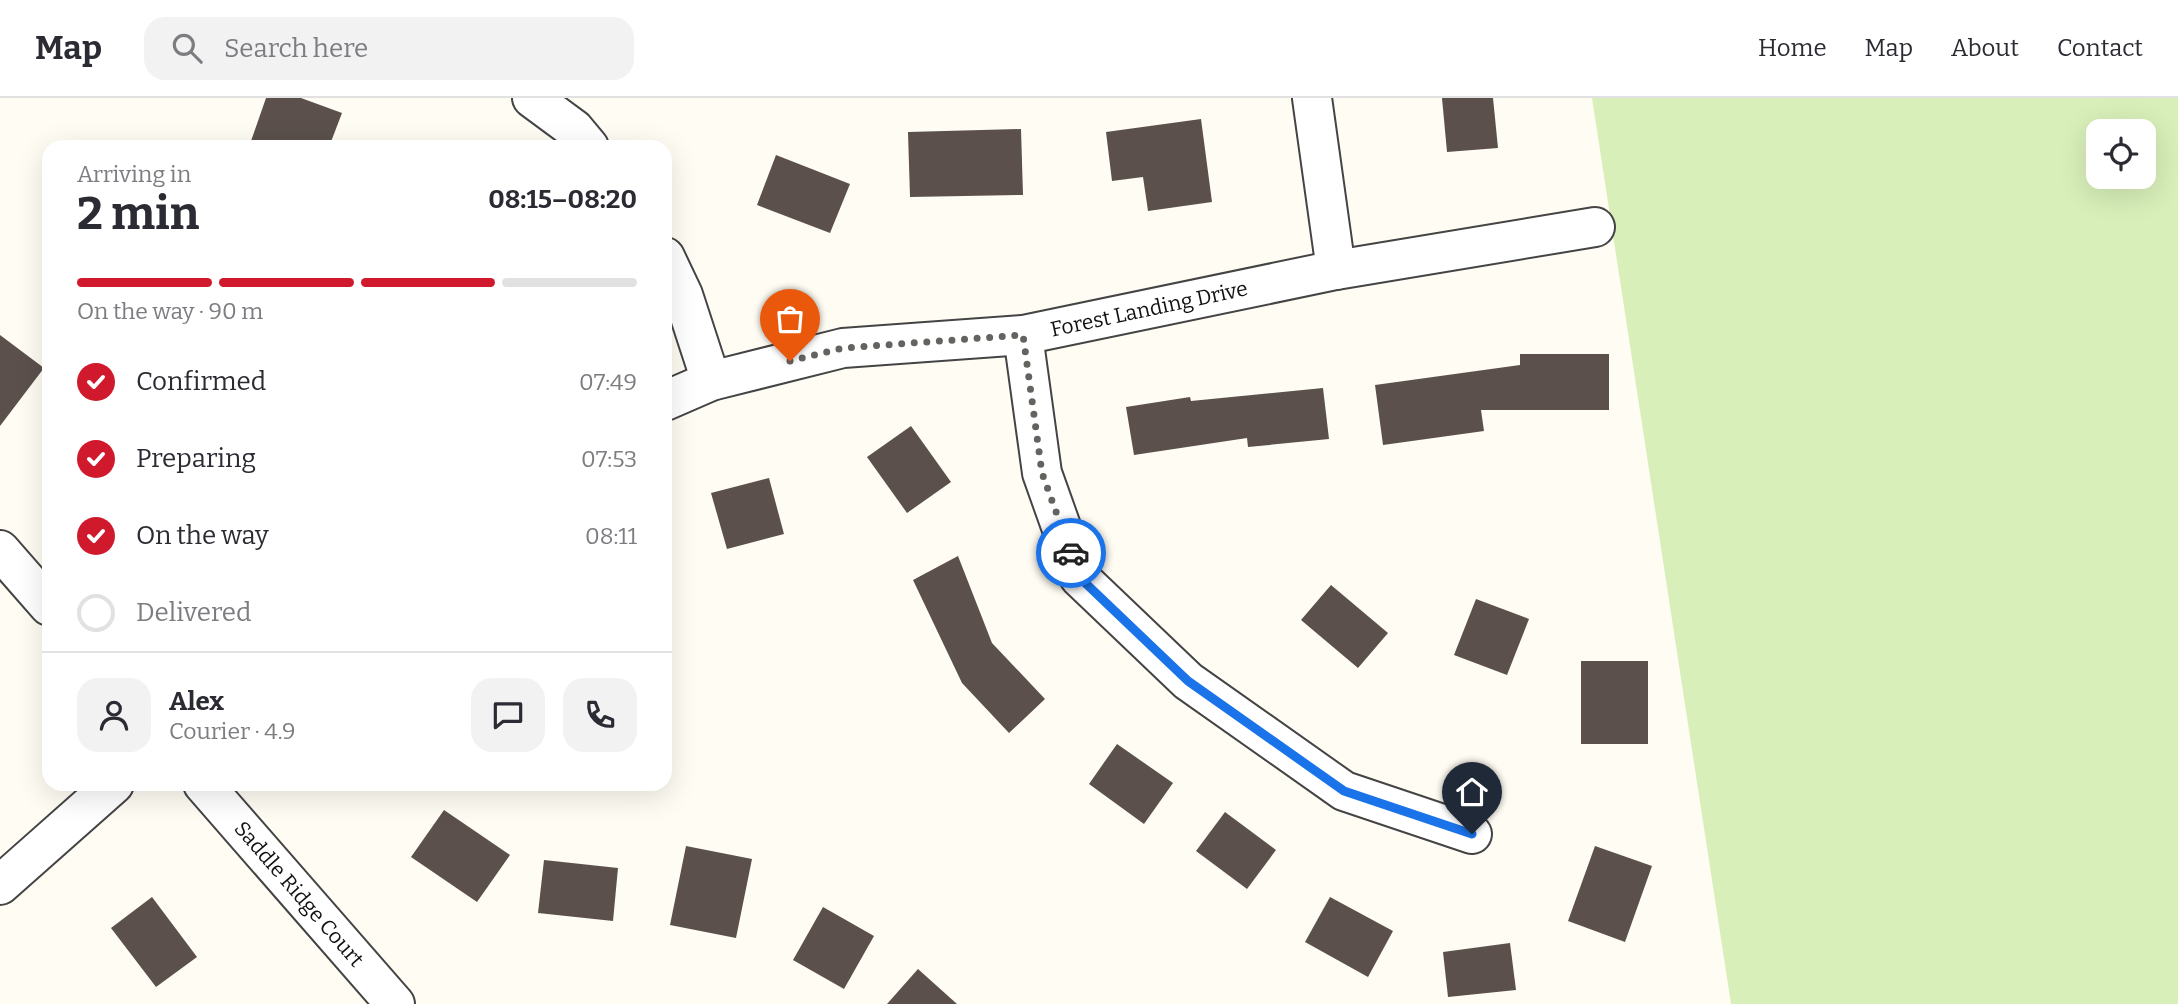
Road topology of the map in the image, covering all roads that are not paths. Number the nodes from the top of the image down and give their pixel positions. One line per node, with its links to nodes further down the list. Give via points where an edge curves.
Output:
1 (532, 98): 3 (street)
2 (1312, 98): 5 (street)
3 (583, 140)
4 (1595, 227): 5 (street, Forest Landing Drive)
5 (1336, 270): 7 (street, Forest Landing Drive)
6 (672, 272): 8 (street)
7 (1023, 335): 8 (street, Forest Landing Drive, via 843,348); 14 (street, via 1042,473 1079,577 1188,681 1344,791)
8 (711, 381): 9 (street, Forest Landing Drive)
9 (672, 398)
10 (0, 550): 11 (street)
11 (42, 598)
12 (106, 791): 15 (street)
13 (209, 791): 16 (street, Saddle Ridge Court)
14 (1472, 834)
15 (0, 885)
16 (395, 1004)

